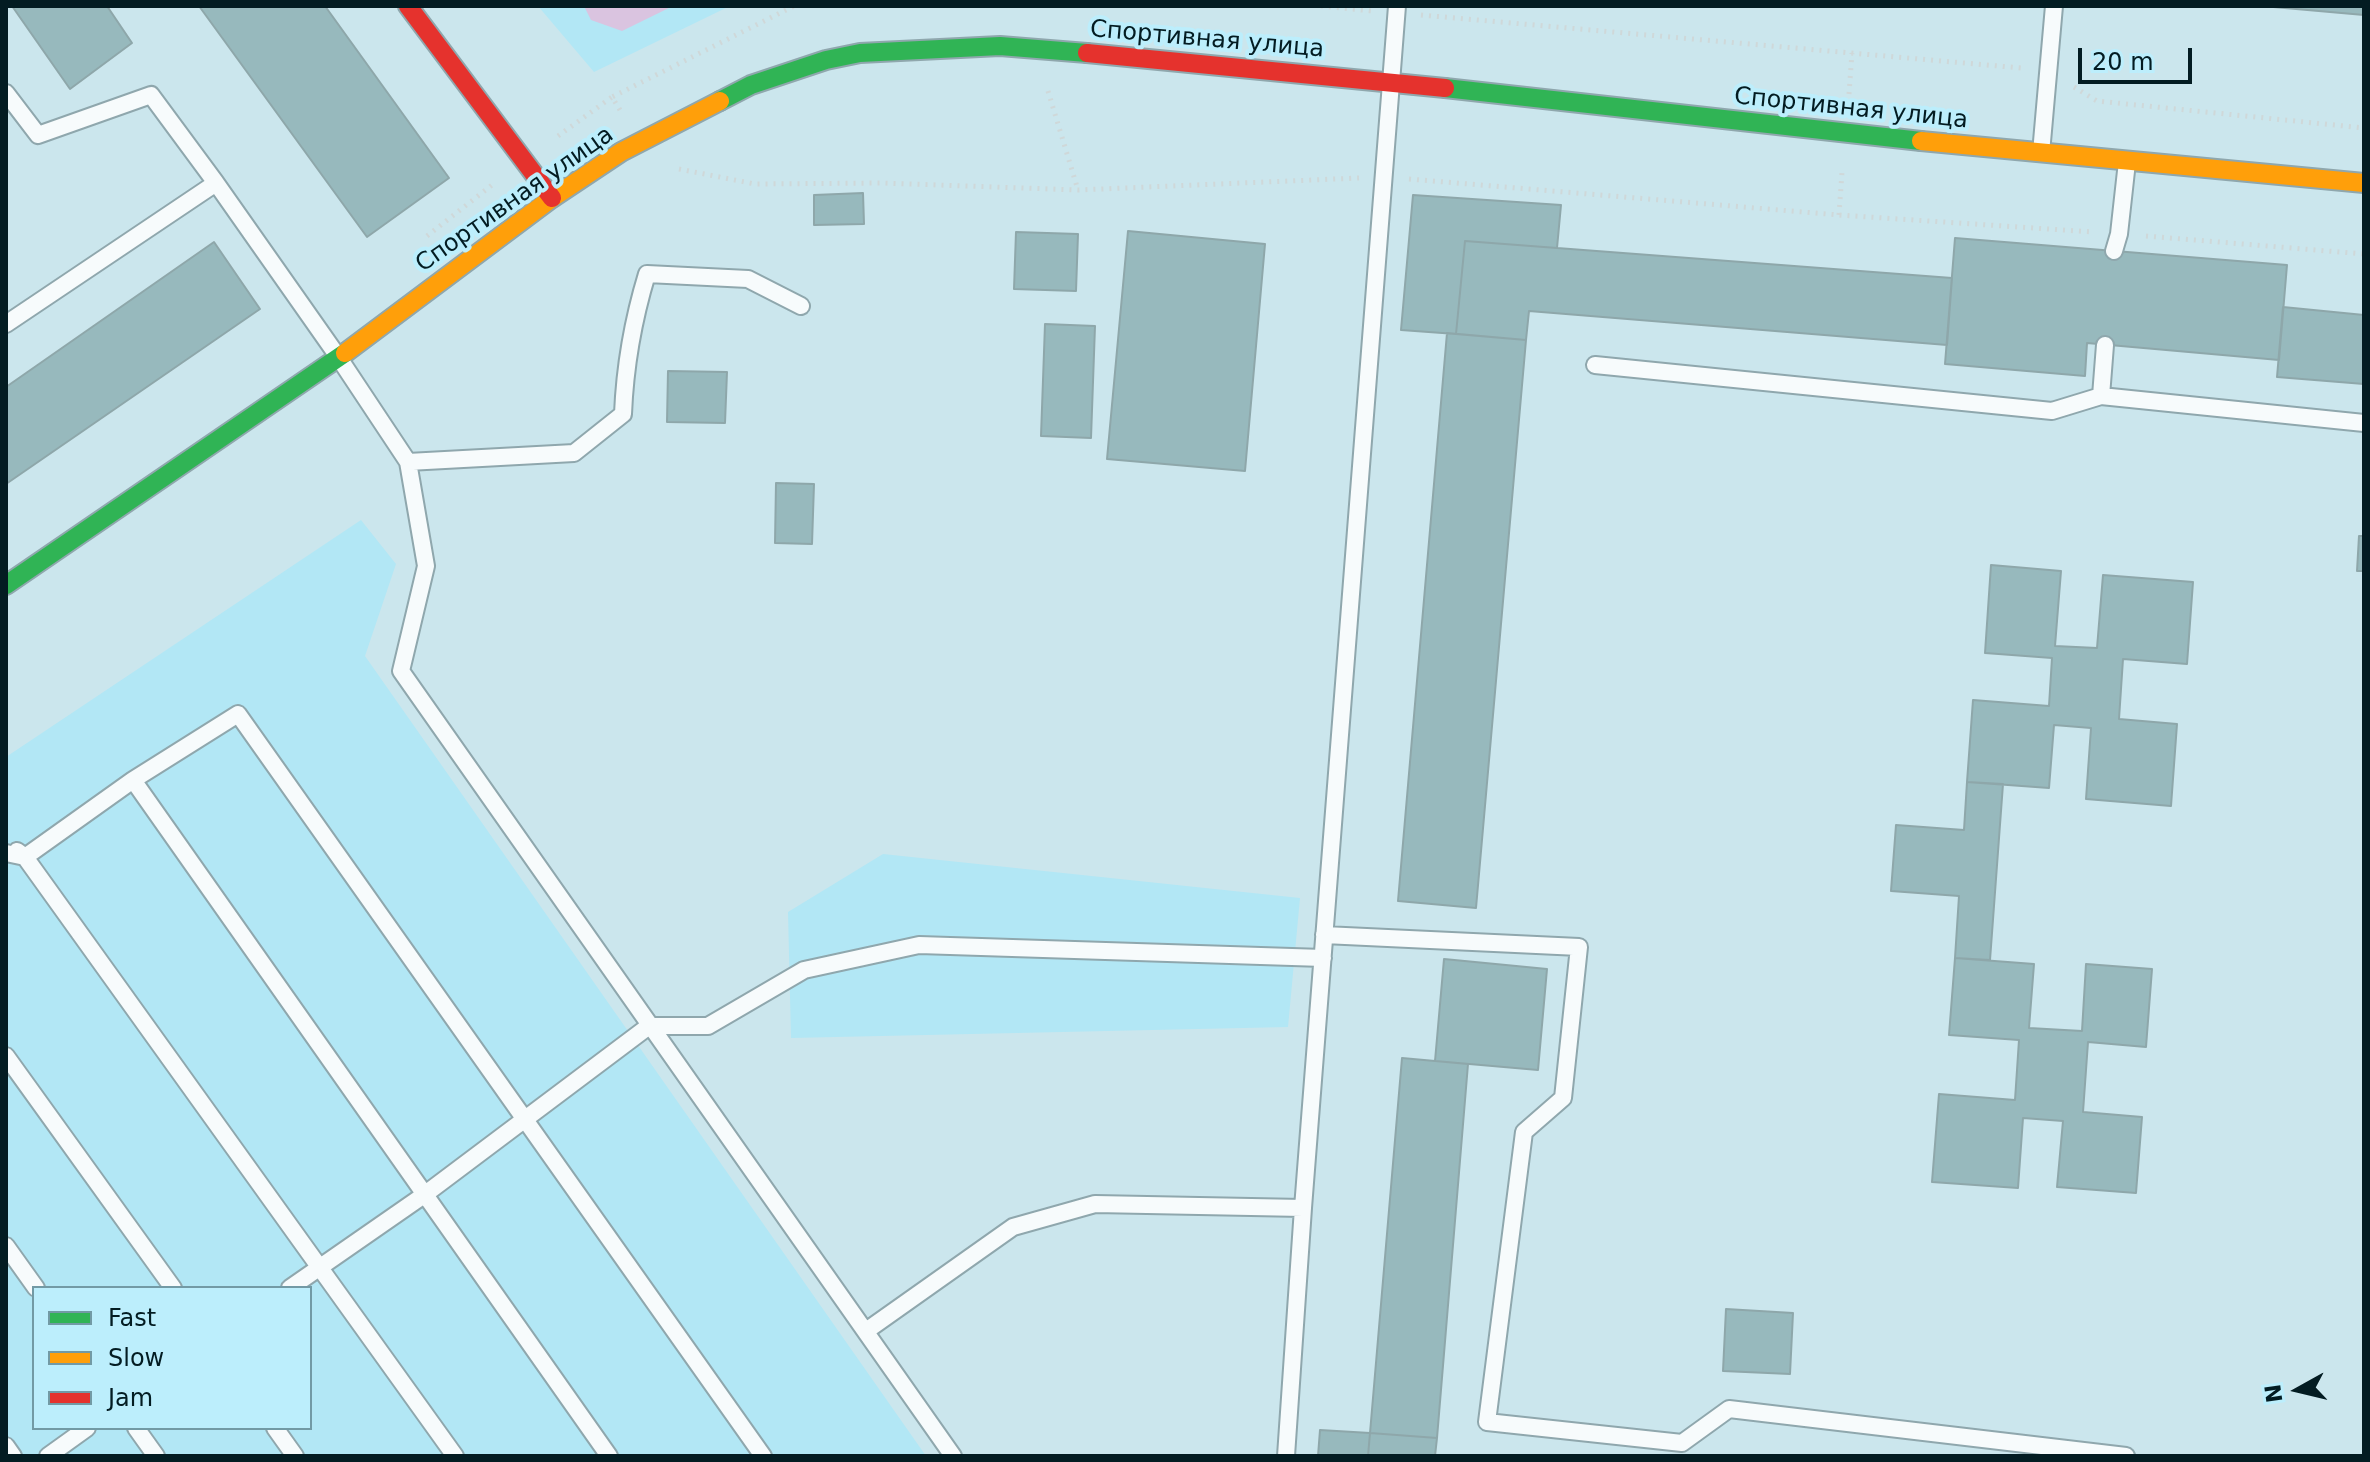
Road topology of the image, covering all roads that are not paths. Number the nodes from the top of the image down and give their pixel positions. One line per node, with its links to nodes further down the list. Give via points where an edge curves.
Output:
1 (408, 6): 10 (street)
2 (2054, 6): 6 (lane)
3 (1397, 10): 4 (lane)
4 (1391, 82): 6 (street, Спортивная улица); 10 (street, Спортивная улица, via 1000,46 860,53 751,85 621,152); 25 (lane)
5 (6, 93): 8 (lane, via 38,135 151,95)
6 (2041, 154): 7 (street, Спортивная улица)
7 (2127, 162): 9 (street, Спортивная улица); 11 (lane)
8 (216, 183): 13 (lane); 15 (lane)
9 (2364, 183)
10 (552, 198): 15 (street, Спортивная улица)
11 (2114, 251)
12 (801, 306): 19 (lane, via 748,279 647,274 629,345 623,414 574,453)
13 (6, 324)
14 (2105, 345): 17 (lane)
15 (339, 358): 19 (lane); 20 (street, Спортивная улица)
16 (1595, 365): 17 (lane, via 2052,411)
17 (2101, 396): 18 (lane)
18 (2364, 423)
19 (408, 462): 27 (lane, via 426,566 401,671)
20 (6, 585)
21 (133, 780): 24 (lane); 29 (lane, via 238,714); 30 (lane)
22 (6, 843): 24 (lane)
23 (6, 853): 24 (lane)
24 (25, 857): 33 (lane)
25 (1324, 935): 26 (lane); 51 (lane, via 1579,947 1563,1098 1524,1132 1487,1422 1682,1443 1729,1409)
26 (1323, 958): 27 (lane, via 919,945 804,970 708,1026); 31 (lane)
27 (649, 1026): 29 (lane); 37 (lane)
28 (6, 1056): 35 (lane)
29 (525, 1117): 30 (lane); 48 (lane)
30 (424, 1195): 33 (lane); 47 (lane)
31 (1303, 1208): 37 (lane, via 1095,1204 1013,1227); 50 (lane)
32 (6, 1246): 34 (lane)
33 (320, 1267): 36 (lane); 46 (lane)
34 (35, 1286)
35 (172, 1286)
36 (293, 1286)
37 (866, 1331): 49 (lane)
38 (84, 1430): 43 (lane)
39 (137, 1430): 44 (lane)
40 (276, 1430): 45 (lane)
41 (6, 1446): 42 (lane)
42 (13, 1456)
43 (48, 1456)
44 (156, 1456)
45 (295, 1456)
46 (455, 1456)
47 (609, 1456)
48 (763, 1456)
49 (953, 1456)
50 (1286, 1456)
51 (2126, 1456)

